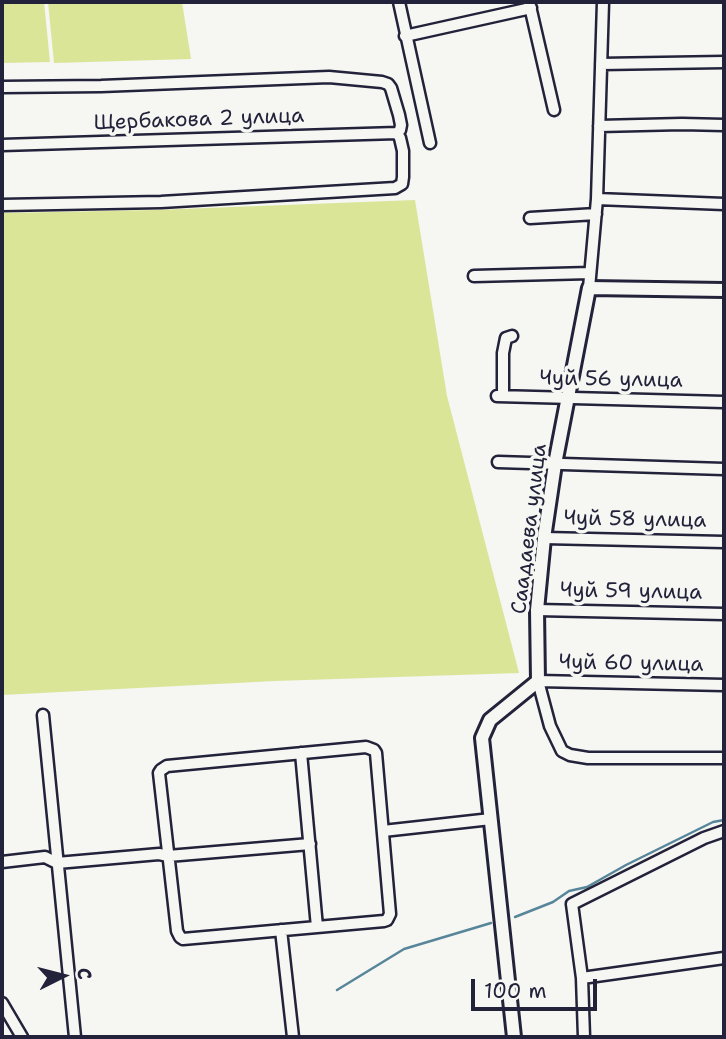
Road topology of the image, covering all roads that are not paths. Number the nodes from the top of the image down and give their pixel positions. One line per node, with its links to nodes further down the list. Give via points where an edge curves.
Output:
1 (399, 2): 4 (street)
2 (603, 2): 6 (street, Саадаева улица)
3 (530, 5): 4 (street); 8 (street)
4 (405, 36): 12 (street)
5 (724, 62): 6 (street)
6 (601, 64): 10 (street, Саадаева улица)
7 (2, 87): 11 (street, via 363,79 391,88 401,125)
8 (554, 110)
9 (724, 125): 10 (street)
10 (599, 126): 14 (street, Саадаева улица)
11 (397, 133): 13 (street, Щербакова 2 улица); 16 (street, via 403,151 403,177 395,188 161,202)
12 (430, 144)
13 (2, 145)
14 (597, 199): 15 (street); 17 (street, Саадаева улица)
15 (724, 204)
16 (2, 205)
17 (596, 214): 18 (street); 19 (street, Саадаева улица)
18 (530, 218)
19 (590, 272): 20 (street); 21 (street, Саадаева улица)
20 (474, 276)
21 (589, 288): 22 (street); 24 (street, Саадаева улица)
22 (724, 290)
23 (512, 336): 24 (street, Чуй 56 улица, via 506,338 500,396)
24 (568, 398): 25 (street, Чуй 56 улица); 27 (street, Саадаева улица)
25 (724, 402)
26 (498, 462): 27 (street)
27 (555, 464): 28 (street); 29 (street, Саадаева улица)
28 (724, 469)
29 (544, 538): 30 (street, Чуй 58 улица); 31 (street, Саадаева улица)
30 (724, 542)
31 (537, 610): 32 (street, Чуй 59 улица); 33 (street, Саадаева улица)
32 (724, 614)
33 (538, 681): 34 (street, Чуй 60 улица); 37 (street, via 550,726 562,751 570,755); 38 (street, via 490,720 482,738)
34 (724, 685)
35 (43, 715): 44 (street)
36 (301, 753): 39 (street, via 374,750); 41 (street); 42 (street, via 164,767 159,774)
37 (724, 758)
38 (491, 819): 39 (street); 53 (street)
39 (383, 831): 45 (street, via 389,917)
40 (724, 831): 48 (street, via 572,904)
41 (310, 844): 42 (street); 45 (street)
42 (168, 856): 44 (street); 46 (street, via 177,931 183,939)
43 (2, 862): 44 (street, via 45,857)
44 (57, 863): 51 (street)
45 (317, 927): 46 (street)
46 (281, 930): 52 (street)
47 (724, 958): 48 (street)
48 (582, 978): 54 (street)
49 (2, 1003): 50 (street)
50 (22, 1037)
51 (75, 1037)
52 (293, 1037)
53 (514, 1037)
54 (584, 1037)

